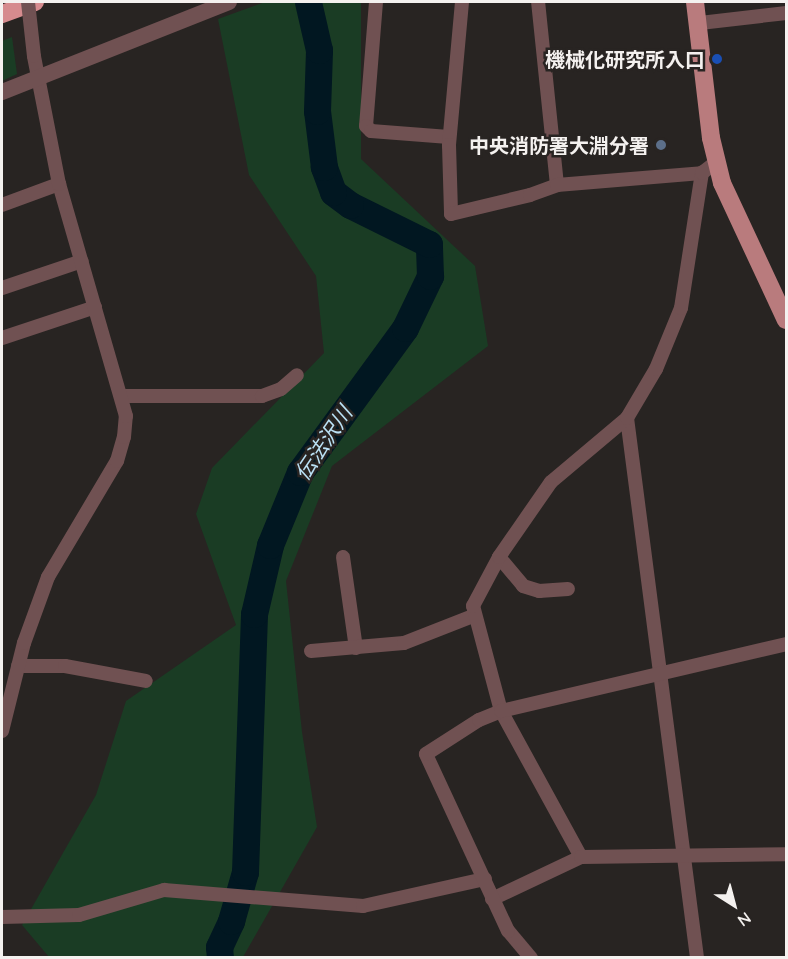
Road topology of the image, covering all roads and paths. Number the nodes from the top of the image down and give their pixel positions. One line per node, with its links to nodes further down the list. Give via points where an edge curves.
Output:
1 (28, 2): 11 (street, bridge)
2 (35, 2): 9 (highway)
3 (230, 2): 11 (street)
4 (376, 2): 13 (street, via 366,126 371,131)
5 (462, 2): 13 (street)
6 (538, 2): 16 (street)
7 (695, 2): 10 (main road)
8 (786, 13): 10 (street)
9 (2, 14)
10 (700, 23): 14 (main road)
11 (38, 76): 12 (street); 15 (street)
12 (2, 92)
13 (449, 137): 16 (street, via 451,214)
14 (709, 167): 16 (street); 21 (main road, via 730,202); 25 (street, via 681,308 656,369)
15 (59, 184): 17 (street); 18 (street)
16 (557, 185)
17 (2, 205)
18 (82, 261): 19 (street); 20 (street)
19 (2, 288)
20 (95, 307): 22 (street); 24 (street)
21 (786, 320)
22 (2, 338)
23 (297, 375): 24 (street, via 281,389 262,396)
24 (123, 396): 33 (street, via 124,437 117,461 48,577)
25 (627, 418): 27 (street, via 551,482); 34 (street)
26 (343, 557): 31 (street)
27 (499, 557): 28 (street, via 523,586 538,591); 29 (street, via 479,591)
28 (568, 589)
29 (473, 616): 31 (street, via 404,643); 36 (street)
30 (786, 644): 34 (street)
31 (356, 648): 32 (street)
32 (311, 651)
33 (18, 666): 35 (street, via 65,666); 37 (street)
34 (661, 674): 36 (street); 38 (street)
35 (146, 681)
36 (501, 711): 40 (street); 41 (street, via 479,720 426,754)
37 (2, 731)
38 (683, 853): 39 (street); 40 (street); 45 (street)
39 (786, 854)
40 (581, 856): 42 (street)
41 (485, 879): 42 (street); 43 (street, via 363,906 181,891 135,896 79,915)
42 (492, 899): 44 (street, via 508,931)
43 (2, 917)
44 (531, 957)
45 (697, 957)

